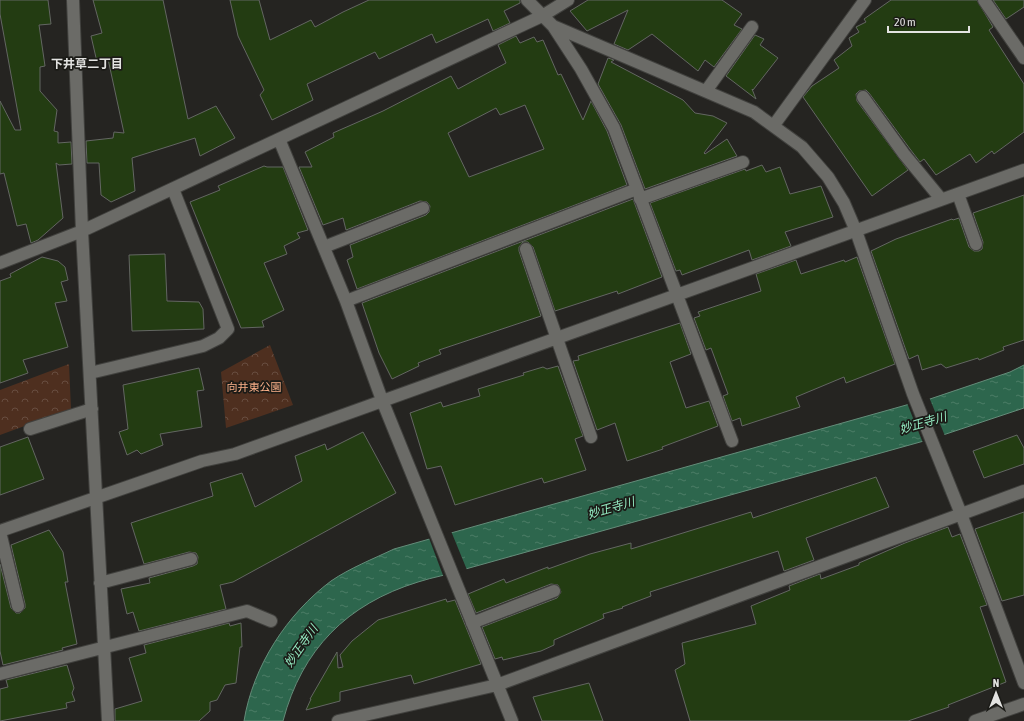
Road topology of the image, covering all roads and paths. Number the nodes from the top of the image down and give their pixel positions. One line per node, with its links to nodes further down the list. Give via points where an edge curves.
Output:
1 (73, 0): 21 (street)
2 (527, 0): 6 (street)
3 (568, 0): 6 (street)
4 (865, 0): 12 (street)
5 (984, 0): 9 (street)
6 (542, 16): 7 (street); 13 (street)
7 (553, 26): 10 (street); 17 (street, via 614,128)
8 (752, 28): 10 (street)
9 (1024, 58)
10 (706, 91): 12 (street, via 754,112)
11 (863, 98): 19 (street)
12 (774, 125): 22 (street, via 802,147 828,177 844,203)
13 (278, 139): 16 (street); 24 (street)
14 (743, 162): 17 (street)
15 (1024, 170): 18 (street)
16 (173, 189): 21 (street); 30 (street, via 228,330 203,346)
17 (639, 194): 27 (street); 28 (street)
18 (958, 194): 19 (street); 23 (street)
19 (941, 199): 22 (street)
20 (423, 208): 24 (street)
21 (82, 231): 26 (street); 30 (street)
22 (856, 231): 27 (street); 38 (street, via 917,402)
23 (976, 244)
24 (324, 247): 28 (street)
25 (526, 249): 29 (street)
26 (0, 263)
27 (677, 296): 29 (street); 35 (street)
28 (346, 301): 31 (street)
29 (558, 338): 31 (street); 34 (street)
30 (90, 373): 32 (street)
31 (382, 400): 37 (street, via 235,454 202,461); 45 (street)
32 (92, 409): 33 (street); 37 (street)
33 (30, 429)
34 (591, 437)
35 (732, 441)
36 (1024, 491): 38 (street)
37 (96, 497): 39 (street); 41 (street)
38 (961, 514): 48 (street); 49 (street)
39 (0, 532): 43 (street)
40 (191, 559): 41 (street)
41 (100, 583): 46 (street)
42 (554, 591): 45 (street)
43 (18, 606)
44 (271, 621): 46 (street, via 247,611)
45 (472, 623): 49 (street)
46 (102, 647): 47 (street); 51 (street)
47 (0, 674)
48 (1024, 683)
49 (497, 685): 52 (street); 53 (street)
50 (1024, 704): 54 (street)
51 (108, 721)
52 (338, 721)
53 (512, 721)
54 (975, 721)

